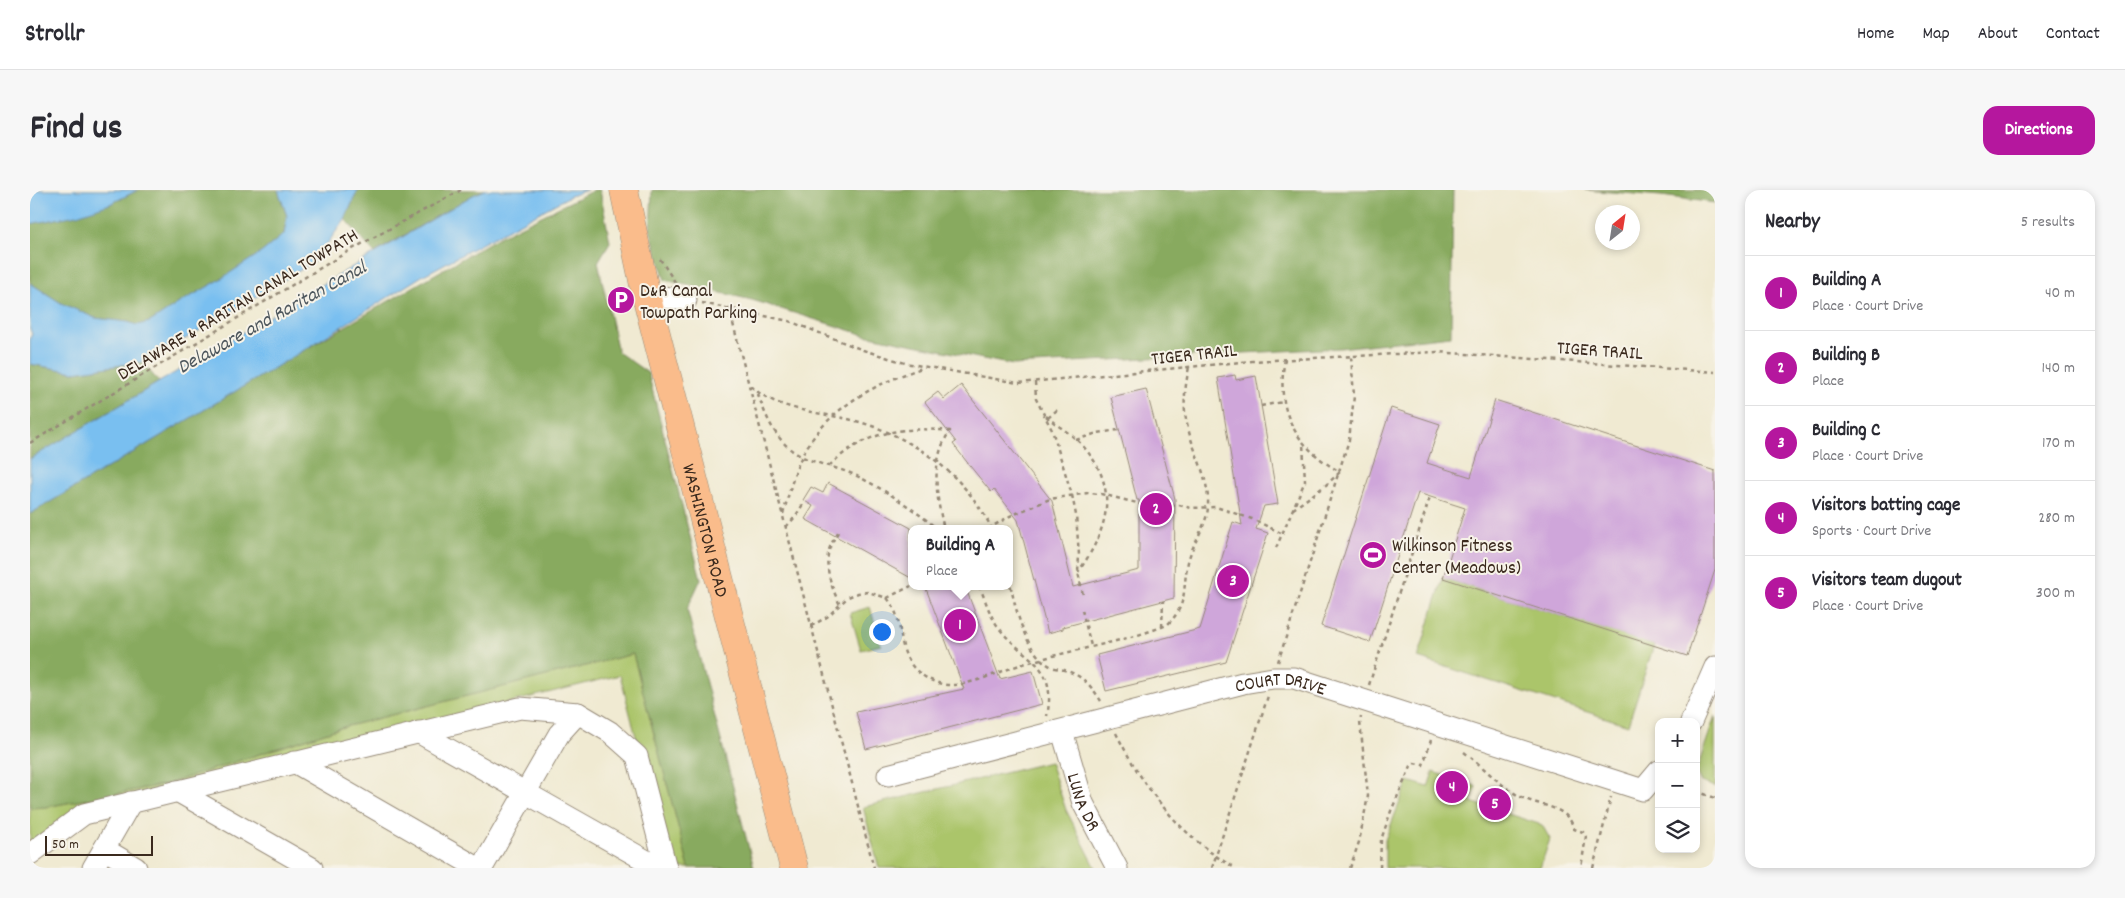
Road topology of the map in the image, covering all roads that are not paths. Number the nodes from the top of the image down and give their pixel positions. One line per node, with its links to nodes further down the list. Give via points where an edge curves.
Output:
1 (624, 190): 2 (main road, WASHINGTON ROAD)
2 (646, 295): 3 (street); 23 (main road, WASHINGTON ROAD)
3 (686, 300)
4 (1715, 667): 6 (street)
5 (578, 713): 8 (street, via 520,708); 13 (street, via 559,734); 22 (street, via 610,732 637,756)
6 (1693, 718)
7 (1062, 731): 10 (street, COURT DRIVE); 11 (street, COURT DRIVE, via 1243,683 1294,678 1362,713 1643,790); 24 (street, LUNA DR, via 1083,804)
8 (418, 732): 9 (street); 13 (street)
9 (294, 762): 12 (street); 20 (street)
10 (888, 775)
11 (1655, 776)
12 (177, 791): 14 (street); 19 (street)
13 (526, 792): 20 (street); 21 (street)
14 (131, 802): 15 (street); 16 (street, via 84,814)
15 (104, 850): 17 (street); 18 (street)
16 (30, 854)
17 (93, 868)
18 (136, 868)
19 (312, 868)
20 (480, 868)
21 (659, 868)
22 (666, 868)
23 (794, 868)
24 (1117, 868)

